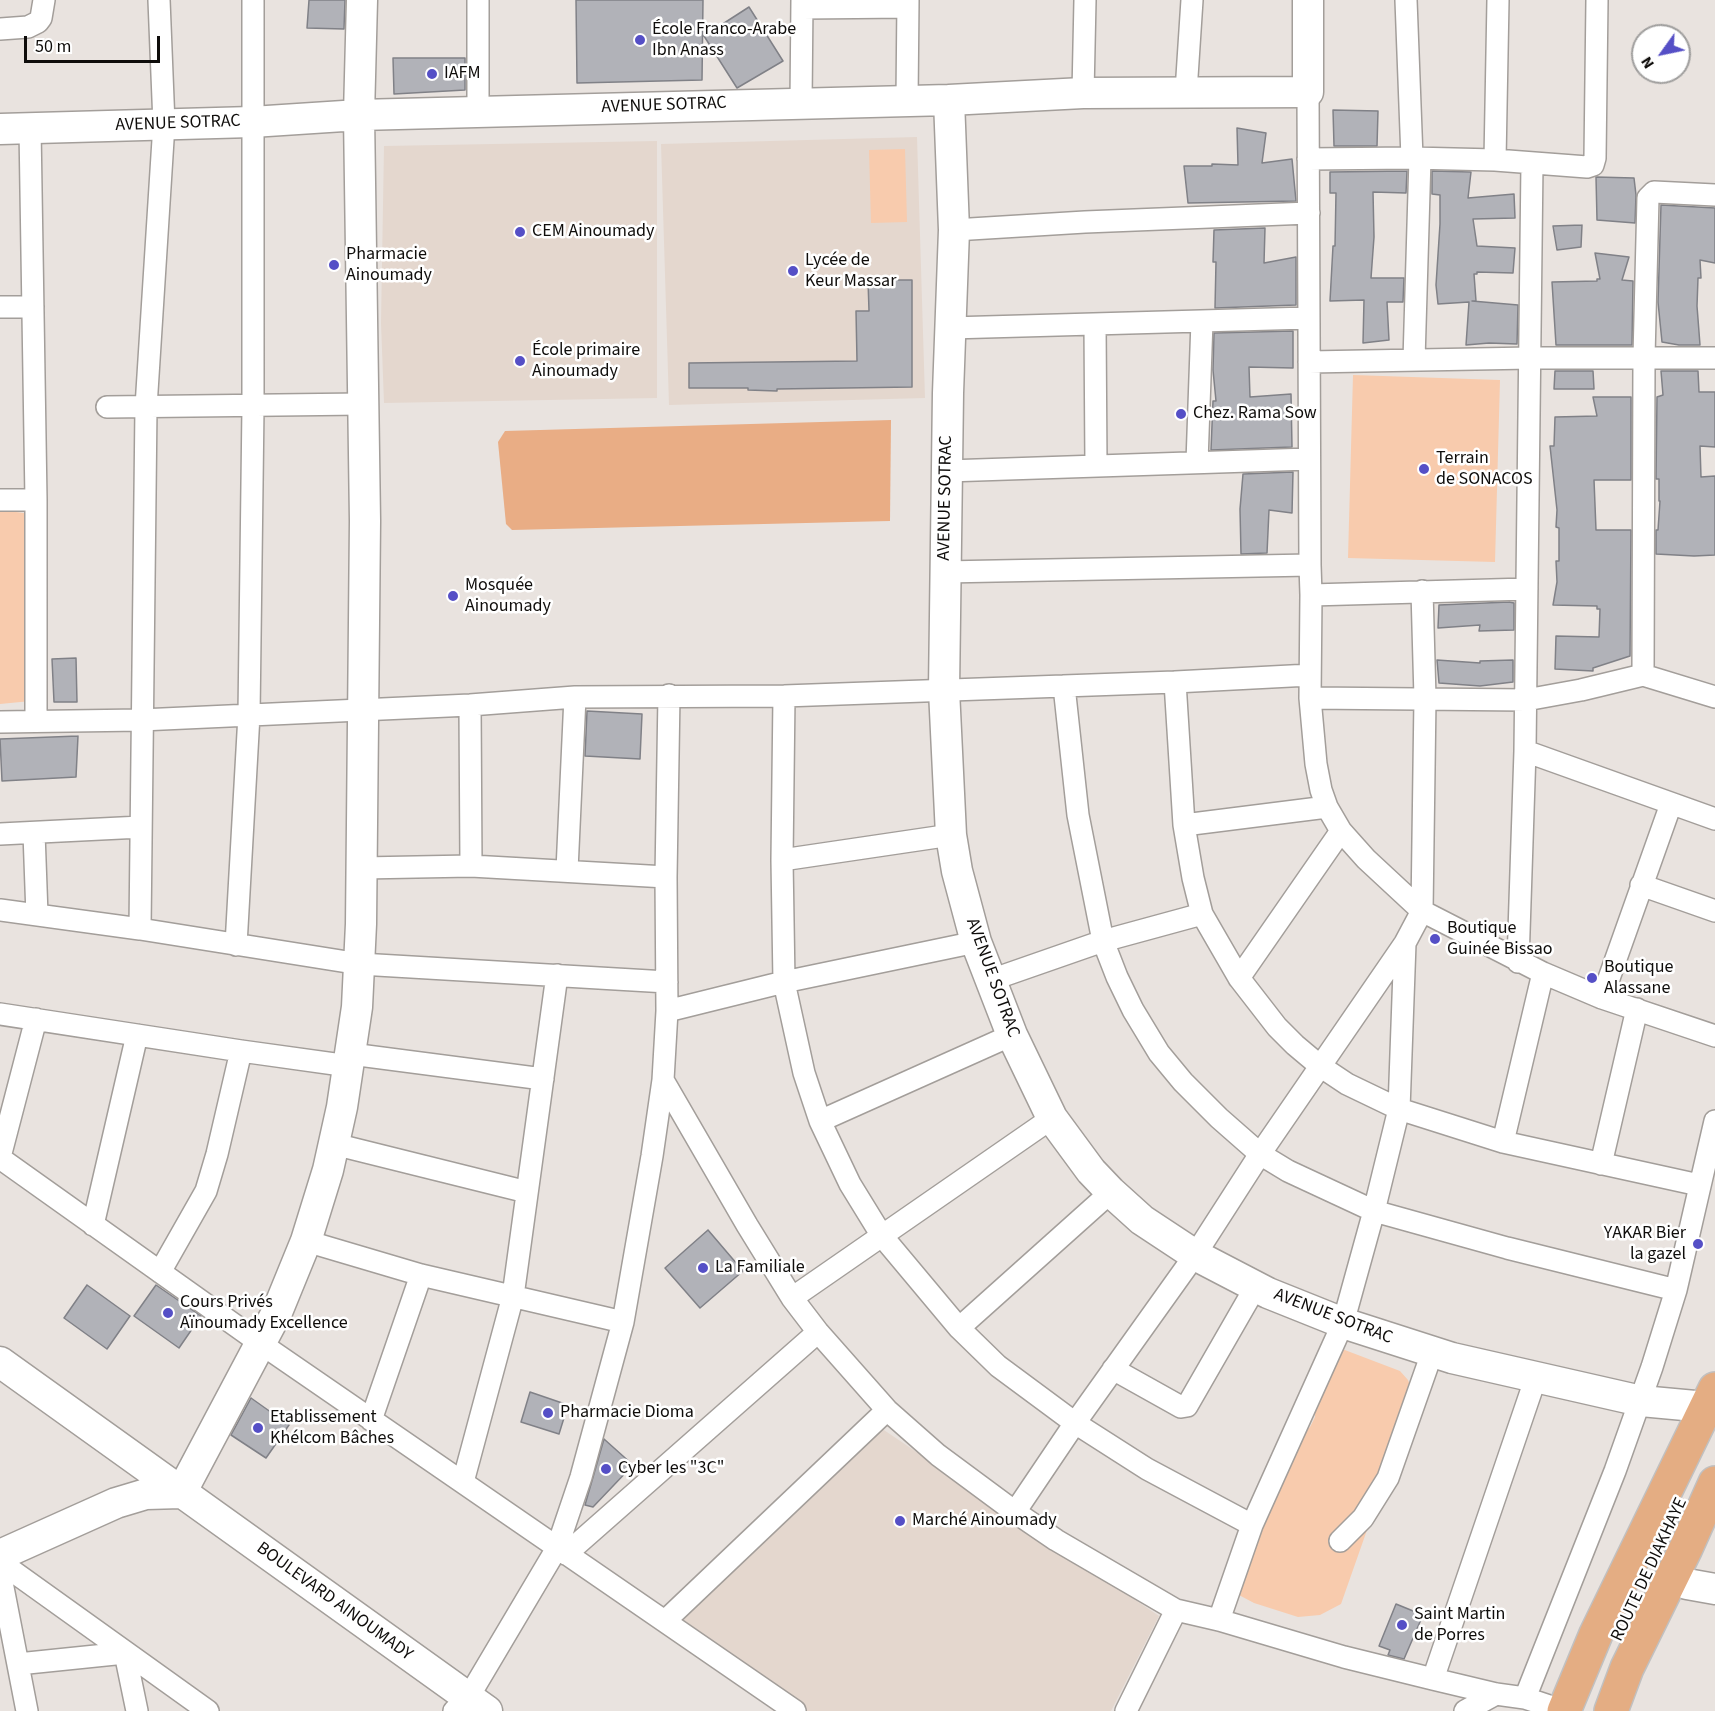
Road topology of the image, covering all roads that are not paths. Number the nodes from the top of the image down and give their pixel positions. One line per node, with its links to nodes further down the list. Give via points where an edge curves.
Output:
1 (44, 0): 14 (street, via 41,18 33,26)
2 (159, 0): 24 (street)
3 (253, 0): 23 (street)
4 (362, 0): 22 (street)
5 (478, 0): 21 (street)
6 (1085, 0): 17 (street)
7 (1192, 0): 15 (street)
8 (1308, 0): 16 (street)
9 (1406, 0): 27 (street)
10 (1498, 0): 29 (street)
11 (1597, 0): 30 (street, via 1593,165)
12 (908, 3): 13 (street); 18 (street)
13 (802, 4): 20 (street)
14 (0, 29)
15 (1186, 92): 16 (street); 17 (street)
16 (1308, 92): 28 (street)
17 (1083, 93): 19 (street)
18 (907, 100): 19 (street, AVENUE SOTRAC); 20 (street, AVENUE SOTRAC)
19 (949, 100): 33 (street, AVENUE SOTRAC)
20 (801, 103): 21 (street, AVENUE SOTRAC)
21 (478, 111): 22 (street, AVENUE SOTRAC)
22 (359, 115): 23 (street, AVENUE SOTRAC); 45 (street)
23 (252, 122): 24 (street, AVENUE SOTRAC); 48 (street)
24 (164, 124): 25 (street, AVENUE SOTRAC); 47 (street)
25 (30, 128): 26 (street, AVENUE SOTRAC); 35 (street)
26 (0, 129)
27 (1416, 158): 28 (street); 29 (street); 43 (street)
28 (1308, 159): 32 (street)
29 (1495, 160): 30 (street)
30 (1532, 163): 41 (street)
31 (1715, 195): 40 (street, via 1654,192 1648,198)
32 (1309, 213): 33 (street); 36 (street)
33 (954, 230): 39 (street, AVENUE SOTRAC)
34 (0, 307): 35 (street)
35 (33, 307): 54 (street)
36 (1308, 318): 37 (street); 44 (street)
37 (1202, 321): 38 (street); 50 (street)
38 (1095, 324): 39 (street); 51 (street)
39 (950, 328): 52 (street, AVENUE SOTRAC)
40 (1644, 357): 41 (street); 42 (street); 61 (street)
41 (1530, 358): 43 (street); 57 (street)
42 (1715, 358)
43 (1414, 360): 44 (street)
44 (1308, 362): 49 (street)
45 (363, 404): 48 (street); 73 (street)
46 (107, 407): 47 (street)
47 (146, 407): 48 (street); 75 (street)
48 (253, 407): 74 (street)
49 (1309, 459): 50 (street); 55 (street)
50 (1197, 462): 51 (street)
51 (1096, 466): 52 (street)
52 (947, 471): 56 (street, AVENUE SOTRAC)
53 (0, 500): 54 (street)
54 (36, 500): 76 (street)
55 (1310, 565): 56 (street); 59 (street)
56 (944, 572): 64 (street, AVENUE SOTRAC)
57 (1527, 590): 58 (street); 71 (street)
58 (1422, 591): 59 (street); 70 (street)
59 (1311, 595): 60 (street)
60 (1310, 675): 62 (street); 69 (street)
61 (1643, 675): 68 (street); 71 (street)
62 (1175, 682): 63 (street); 82 (street)
63 (1064, 686): 64 (street); 100 (street, via 1078,815)
64 (944, 690): 66 (street); 87 (street, AVENUE SOTRAC)
65 (669, 695): 66 (street); 67 (street); 92 (street)
66 (784, 696): 88 (street)
67 (575, 697): 72 (street); 91 (street)
68 (1715, 697)
69 (1310, 698): 70 (street); 80 (street, via 1316,764)
70 (1425, 698): 71 (street); 95 (street)
71 (1526, 699): 78 (street)
72 (470, 705): 73 (street); 89 (street)
73 (363, 709): 74 (street); 90 (street)
74 (249, 715): 75 (street); 103 (street)
75 (141, 720): 76 (street); 83 (street)
76 (36, 721): 77 (street)
77 (0, 722)
78 (1525, 750): 79 (street); 104 (street)
79 (1671, 804): 81 (street); 93 (street)
80 (1327, 807): 82 (street); 84 (street)
81 (1715, 819)
82 (1184, 825): 97 (street)
83 (141, 828): 85 (street); 99 (street)
84 (1341, 831): 95 (street); 108 (street)
85 (34, 833): 86 (street); 98 (street)
86 (0, 834)
87 (951, 835): 88 (street); 101 (street, AVENUE SOTRAC)
88 (782, 860): 111 (street)
89 (471, 866): 90 (street); 91 (street)
90 (362, 868): 105 (street)
91 (567, 870): 92 (street)
92 (666, 877): 110 (street)
93 (1641, 885): 96 (street); 112 (street)
94 (0, 910): 98 (street)
95 (1422, 911): 102 (street); 104 (street)
96 (1715, 911)
97 (1202, 914): 100 (street); 108 (street)
98 (36, 915): 99 (street)
99 (140, 929): 103 (street)
100 (1103, 941): 109 (street); 131 (street, via 1125,993 1159,1053 1197,1097)
101 (976, 942): 109 (street, AVENUE SOTRAC); 111 (street)
102 (1405, 943): 122 (street); 125 (street)
103 (236, 945): 105 (street)
104 (1518, 962): 106 (street)
105 (360, 964): 107 (street); 121 (street)
106 (1543, 973): 112 (street); 129 (street)
107 (557, 975): 110 (street); 123 (street)
108 (1239, 978): 122 (street, via 1276,1027)
109 (991, 980): 118 (street, AVENUE SOTRAC)
110 (667, 982): 114 (street)
111 (784, 982): 114 (street); 127 (street, via 804,1073)
112 (1602, 998): 113 (street)
113 (1637, 1009): 119 (street); 133 (street)
114 (667, 1011): 124 (street)
115 (0, 1014): 116 (street)
116 (36, 1019): 117 (street); 132 (street)
117 (137, 1035): 120 (street); 138 (street)
118 (1012, 1035): 126 (street, AVENUE SOTRAC); 127 (street)
119 (1715, 1036)
120 (241, 1051): 121 (street); 142 (street, via 206,1191)
121 (350, 1060): 123 (street); 130 (street)
122 (1320, 1066): 125 (street); 131 (street)
123 (543, 1079): 135 (street)
124 (663, 1080): 147 (street); 148 (street)
125 (1399, 1109): 129 (street); 137 (street)
126 (1052, 1118): 136 (street, AVENUE SOTRAC); 139 (street)
127 (820, 1121): 139 (street, via 850,1184)
128 (1715, 1121): 134 (street)
129 (1503, 1142): 133 (street)
130 (334, 1144): 135 (street); 140 (street)
131 (1260, 1154): 137 (street); 141 (street)
132 (0, 1158): 138 (street)
133 (1601, 1164): 134 (street)
134 (1699, 1185): 145 (street)
135 (527, 1192): 146 (street)
136 (1111, 1192): 141 (street, AVENUE SOTRAC, via 1142,1220); 150 (street)
137 (1374, 1211): 145 (street); 149 (street)
138 (93, 1225): 142 (street)
139 (882, 1236): 147 (street); 150 (street)
140 (306, 1241): 143 (street); 152 (street)
141 (1195, 1254): 144 (street, AVENUE SOTRAC); 155 (street)
142 (160, 1272): 152 (street)
143 (421, 1275): 146 (street); 160 (street)
144 (1256, 1286): 149 (street, AVENUE SOTRAC); 155 (street, via 1187,1406 1181,1407)
145 (1676, 1290): 157 (street)
146 (513, 1296): 148 (street); 162 (street)
147 (792, 1298): 151 (street)
148 (623, 1322): 169 (street)
149 (1343, 1323): 153 (street, AVENUE SOTRAC); 166 (street)
150 (959, 1328): 161 (street, via 999,1366)
151 (818, 1332): 159 (street); 169 (street)
152 (260, 1343): 160 (street); 164 (street)
153 (1432, 1353): 156 (street, AVENUE SOTRAC); 167 (street, via 1388,1478 1363,1518)
154 (0, 1362): 164 (street, BOULEVARD AINOUMADY)
155 (1113, 1370): 161 (street)
156 (1536, 1377): 157 (street, AVENUE SOTRAC); 179 (street)
157 (1641, 1401): 158 (street, AVENUE SOTRAC); 181 (street)
158 (1704, 1408): 189 (main road, via 1596,1634); 190 (main road, ROUTE DE DIAKHAYE)
159 (886, 1410): 165 (street, via 938,1455); 176 (street)
160 (371, 1419): 162 (street)
161 (1075, 1423): 165 (street); 166 (street, via 1147,1469)
162 (463, 1482): 169 (street)
163 (1715, 1483): 168 (main road, ROUTE DE DIAKHAYE)
164 (181, 1493): 170 (street, via 146,1494 116,1503); 182 (street, BOULEVARD AINOUMADY)
165 (1015, 1512): 174 (street)
166 (1252, 1525): 175 (street)
167 (1340, 1541)
168 (1686, 1548): 173 (main road); 191 (main road, ROUTE DE DIAKHAYE, via 1627,1668)
169 (562, 1551): 176 (street); 182 (street)
170 (0, 1555)
171 (0, 1562): 177 (street)
172 (0, 1572): 178 (street)
173 (1701, 1587): 192 (main road)
174 (1176, 1610): 175 (street); 187 (street)
175 (1219, 1620): 179 (street)
176 (665, 1621): 186 (street)
177 (125, 1653): 178 (street); 184 (street); 185 (street)
178 (18, 1665): 183 (street)
179 (1433, 1679): 180 (street)
180 (1497, 1694): 181 (street); 188 (street)
181 (1525, 1698): 189 (street)
182 (470, 1707)
183 (27, 1711)
184 (137, 1711)
185 (208, 1711)
186 (795, 1711)
187 (1126, 1711)
188 (1465, 1711)
189 (1564, 1711)
190 (1589, 1711)
191 (1611, 1711)
192 (1632, 1711)

